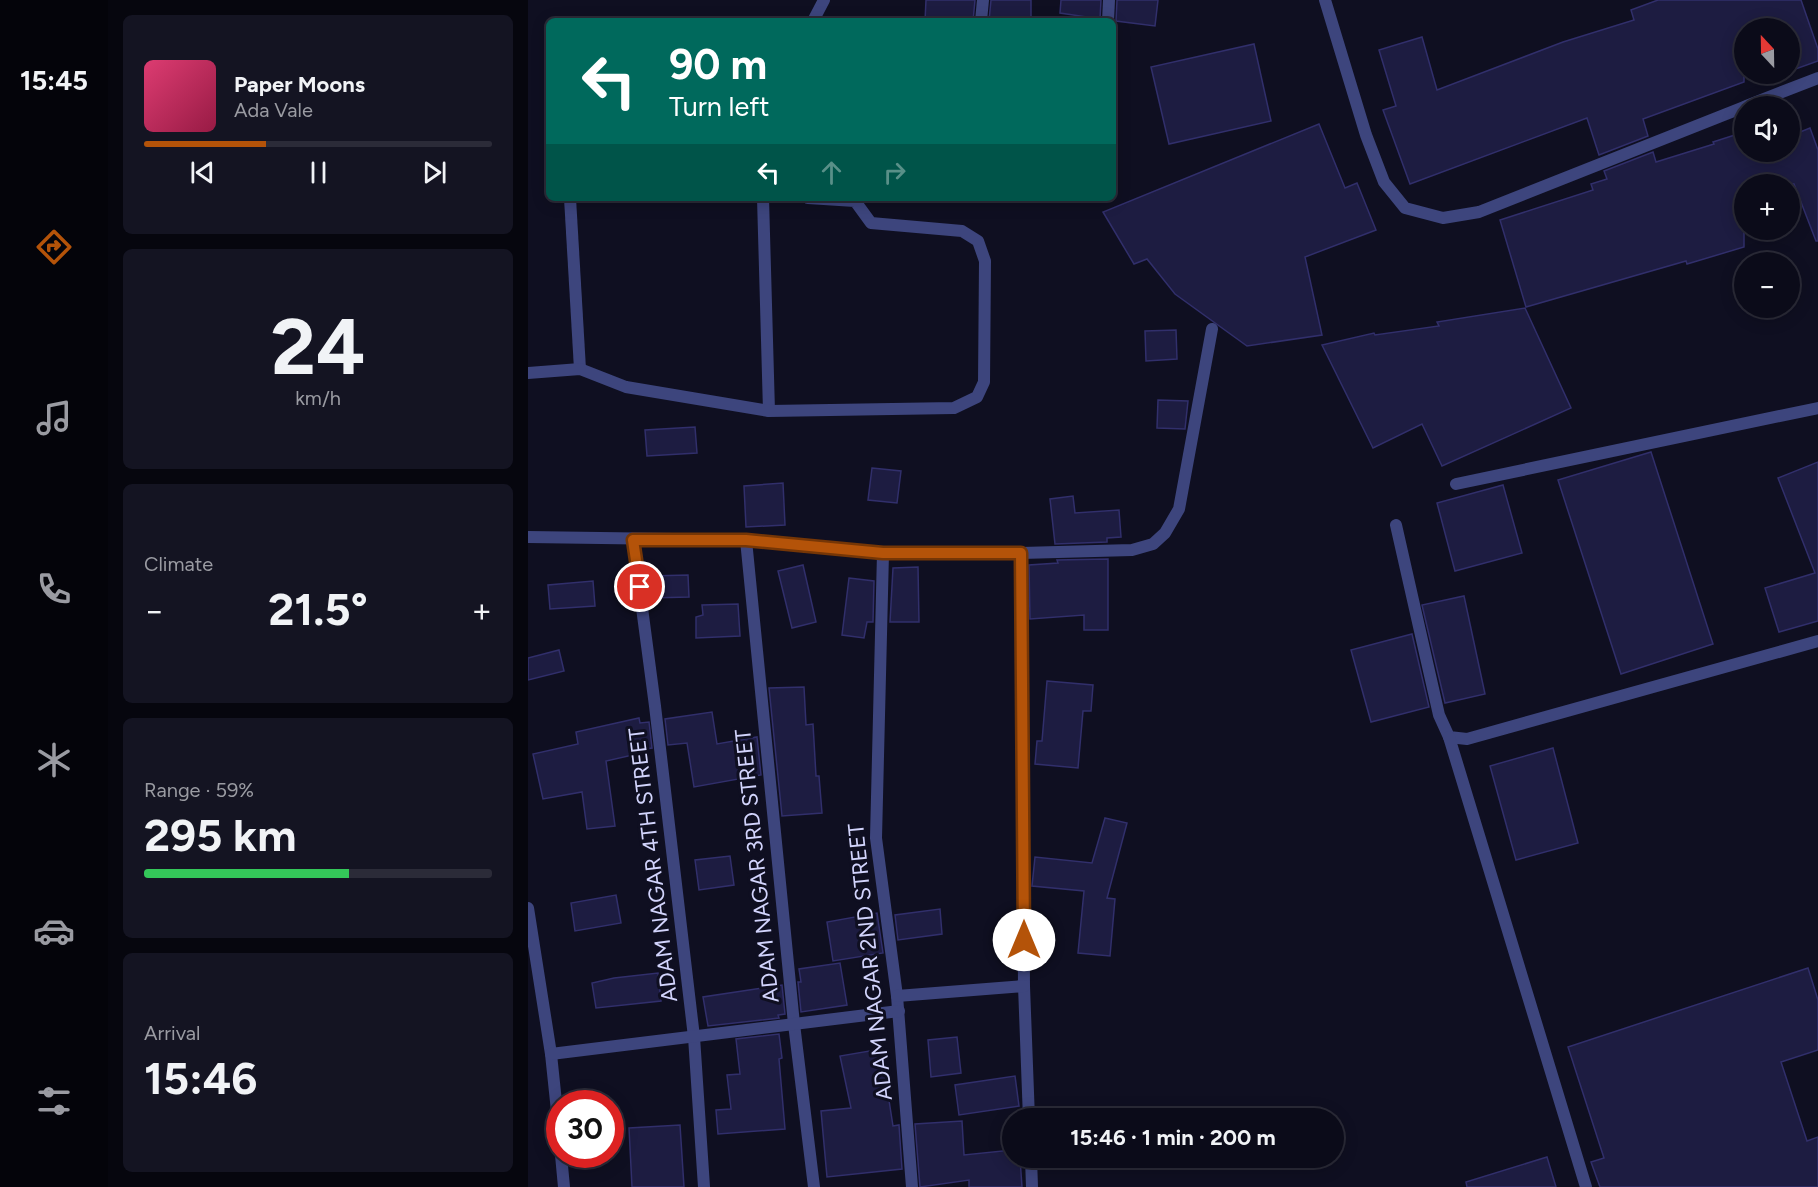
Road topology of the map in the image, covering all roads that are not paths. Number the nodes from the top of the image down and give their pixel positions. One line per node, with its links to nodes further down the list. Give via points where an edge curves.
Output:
1 (824, 0): 5 (street)
2 (983, 0): 6 (street)
3 (1109, 0): 7 (street)
4 (1324, 0): 10 (street, via 1384,182 1405,208 1443,218 1479,212)
5 (815, 18)
6 (981, 18)
7 (1107, 18)
8 (1818, 78): 9 (street)
9 (1773, 96)
10 (1734, 111)
11 (570, 201): 15 (street)
12 (763, 201): 18 (street)
13 (855, 201): 18 (street, via 871,223 962,231 978,241 985,261 984,382 977,397 954,408)
14 (1212, 329): 25 (street, via 1179,509 1165,533 1153,544 1132,550)
15 (580, 369): 16 (street); 18 (street, via 626,387)
16 (528, 373)
17 (1818, 408): 19 (street)
18 (769, 411)
19 (1456, 484)
20 (1396, 525): 27 (street, via 1439,715)
21 (528, 537): 22 (street)
22 (633, 540): 23 (street); 33 (street, ADAM NAGAR 4TH STREET)
23 (746, 540): 24 (street); 32 (street, ADAM NAGAR 3RD STREET)
24 (883, 553): 25 (street); 30 (street, ADAM NAGAR 2ND STREET, via 876,838)
25 (1021, 553): 29 (street)
26 (1818, 641): 27 (street, via 1467,739)
27 (1449, 736): 44 (street)
28 (528, 908): 34 (street)
29 (1024, 986): 30 (street); 36 (street)
30 (897, 996): 31 (street, ADAM NAGAR 2ND STREET)
31 (899, 1011): 32 (street); 42 (street, ADAM NAGAR 2ND STREET)
32 (794, 1024): 33 (street); 41 (street, ADAM NAGAR 3RD STREET)
33 (694, 1036): 34 (street); 40 (street, ADAM NAGAR 4TH STREET)
34 (551, 1054): 35 (street)
35 (555, 1090)
36 (1029, 1108)
37 (562, 1168): 39 (street)
38 (1031, 1168): 43 (street)
39 (564, 1187)
40 (704, 1187)
41 (814, 1187)
42 (912, 1187)
43 (1032, 1187)
44 (1586, 1187)

